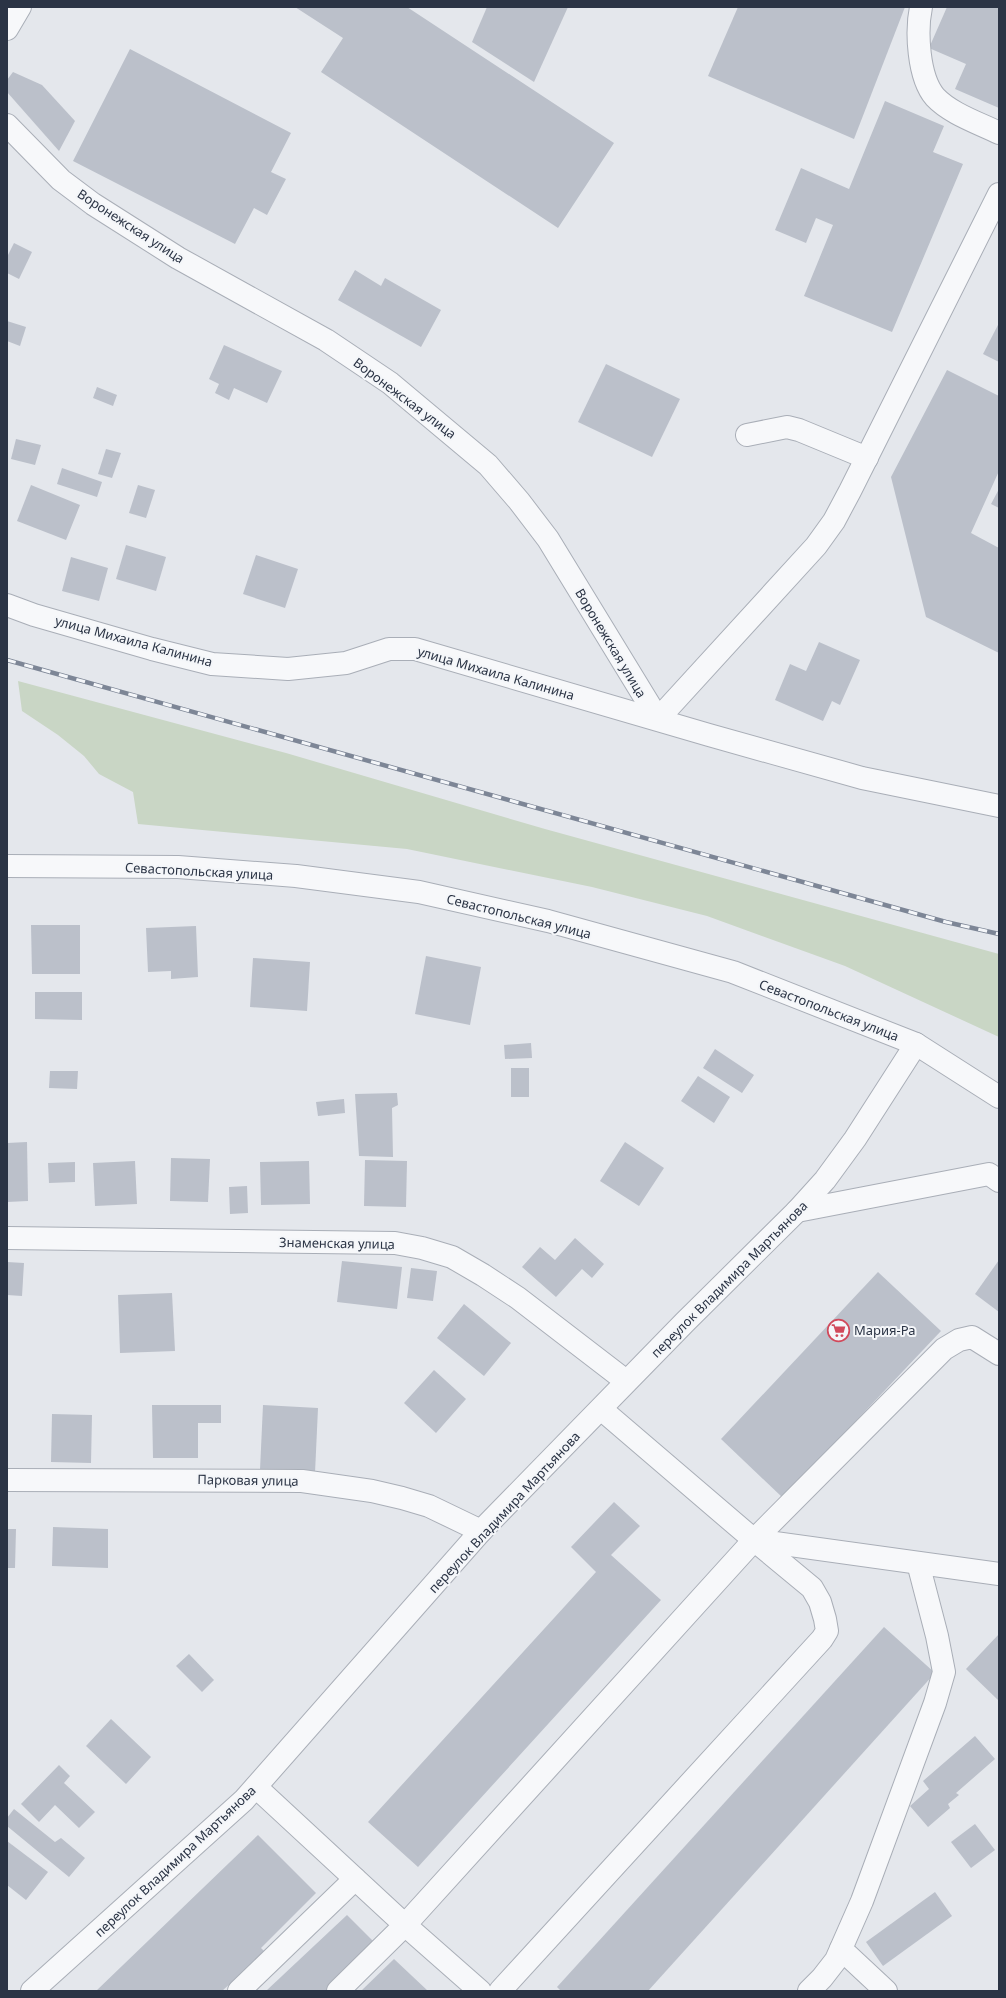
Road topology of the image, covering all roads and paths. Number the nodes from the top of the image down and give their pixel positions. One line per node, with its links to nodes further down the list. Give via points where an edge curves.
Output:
1 (20, 7): 3 (street)
2 (920, 7): 5 (street, via 919,48 925,79 934,96 947,107)
3 (7, 29)
4 (7, 125): 10 (street, Воронежская улица, via 61,180 93,204 178,258 326,340 390,383 488,465 548,539)
5 (999, 133)
6 (999, 194): 8 (street)
7 (746, 435): 8 (street, via 787,428 799,430)
8 (867, 458): 10 (street, via 834,521 816,546)
9 (7, 605): 10 (street, улица Михаила Калинина, via 152,649 212,664 288,669 346,663 389,648 416,649)
10 (658, 719): 11 (street, улица Михаила Калинина, via 862,778)
11 (999, 806)
12 (7, 866): 13 (street, Севастопольская улица, via 186,868 296,876 419,892 548,921 733,972)
13 (916, 1044): 14 (street, Севастопольская улица); 16 (street, переулок Владимира Мартьянова, via 844,1155)
14 (999, 1097)
15 (999, 1180): 16 (street, via 989,1174)
16 (798, 1211): 19 (street, переулок Владимира Мартьянова)
17 (7, 1238): 19 (street, Знаменская улица, via 384,1243 422,1248 452,1257 483,1275 518,1298)
18 (999, 1354): 23 (street, via 972,1337 959,1340 944,1349)
19 (626, 1381): 20 (street, переулок Владимира Мартьянова)
20 (601, 1409): 22 (street, переулок Владимира Мартьянова); 23 (street)
21 (7, 1480): 22 (street, Парковая улица, via 302,1481 372,1491 408,1500 435,1508)
22 (481, 1532): 26 (street, переулок Владимира Мартьянова)
23 (754, 1540): 24 (street); 28 (street); 34 (street, via 812,1588 820,1602 827,1631)
24 (918, 1563): 25 (street); 29 (street, via 944,1672 862,1901)
25 (999, 1574)
26 (256, 1787): 27 (street); 30 (street, переулок Владимира Мартьянова)
27 (355, 1879): 28 (street); 31 (street)
28 (405, 1925): 32 (street); 33 (street)
29 (841, 1949): 35 (street, via 836,1960); 36 (street)
30 (32, 1991)
31 (240, 1991)
32 (338, 1991)
33 (480, 1991)
34 (500, 1991)
35 (809, 1991)
36 (886, 1991)

